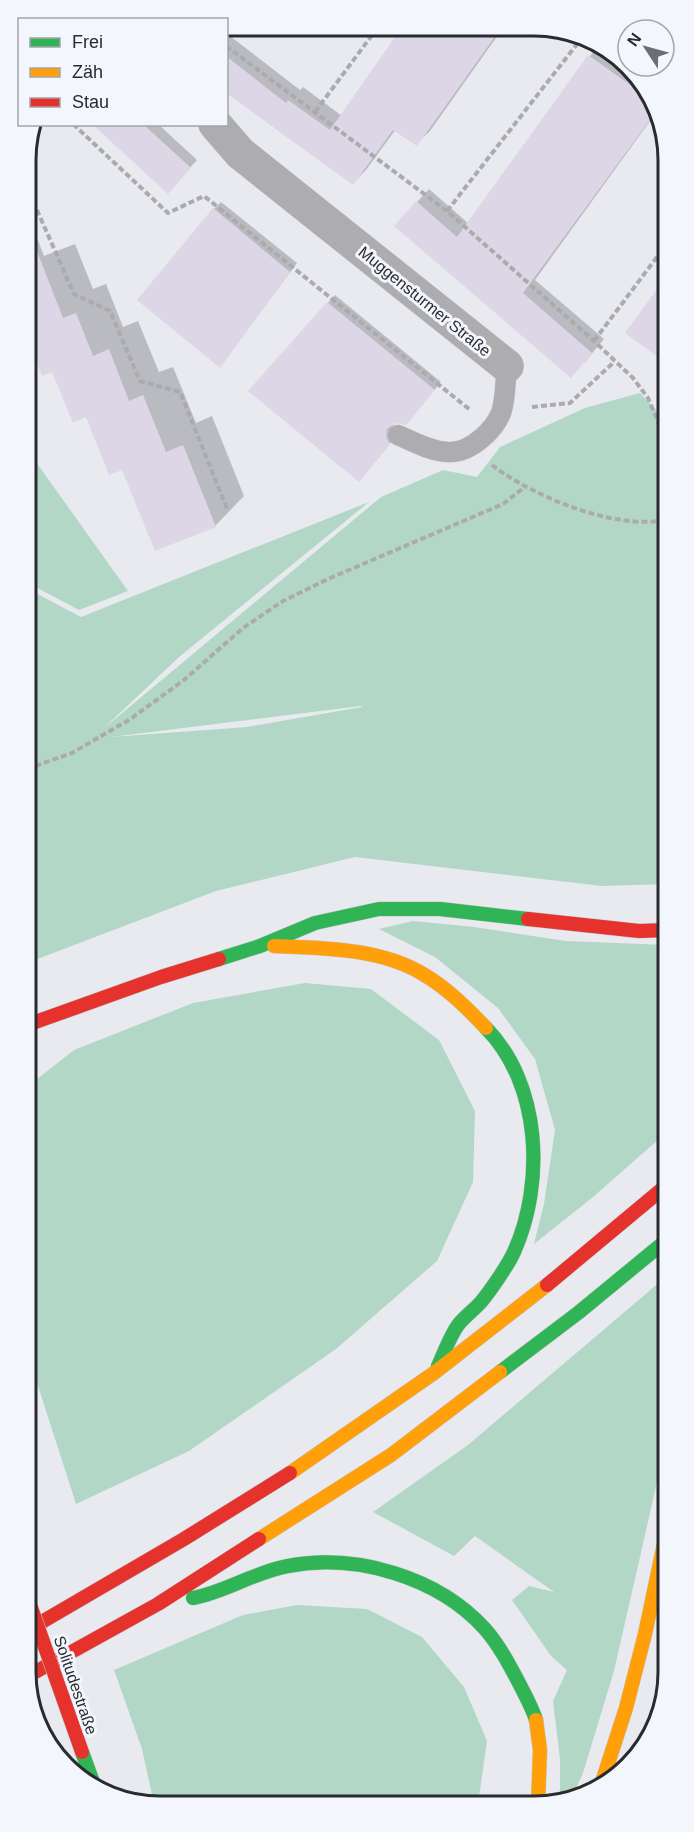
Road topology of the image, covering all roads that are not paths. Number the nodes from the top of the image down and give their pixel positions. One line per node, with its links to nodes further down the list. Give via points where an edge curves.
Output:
1 (216, 126): 2 (street, Muggensturmer Straße, via 240,153)
2 (507, 366): 3 (lane, Muggensturmer Straße, via 497,420 474,444 452,453 421,446)
3 (398, 435)
4 (658, 930): 5 (main road, via 440,909 379,909 315,924)
5 (260, 946): 6 (main road); 9 (main road, via 338,948 384,958 422,973 461,1002 496,1039 515,1072 531,1117 535,1164 528,1208 514,1253 481,1302 458,1325)
6 (36, 1022)
7 (658, 1193): 9 (main road)
8 (658, 1247): 11 (main road, via 391,1455)
9 (434, 1373): 13 (main road, via 245,1502)
10 (658, 1571): 16 (main road, via 642,1645)
11 (158, 1604): 14 (main road); 17 (main road, via 205,1596 254,1575 292,1565 335,1562 373,1567 449,1599 478,1622 518,1679 535,1718 541,1758)
12 (36, 1622): 15 (main road, Solitudestraße, bridge)
13 (36, 1625)
14 (36, 1672)
15 (90, 1773)
16 (605, 1774)
17 (539, 1796)

